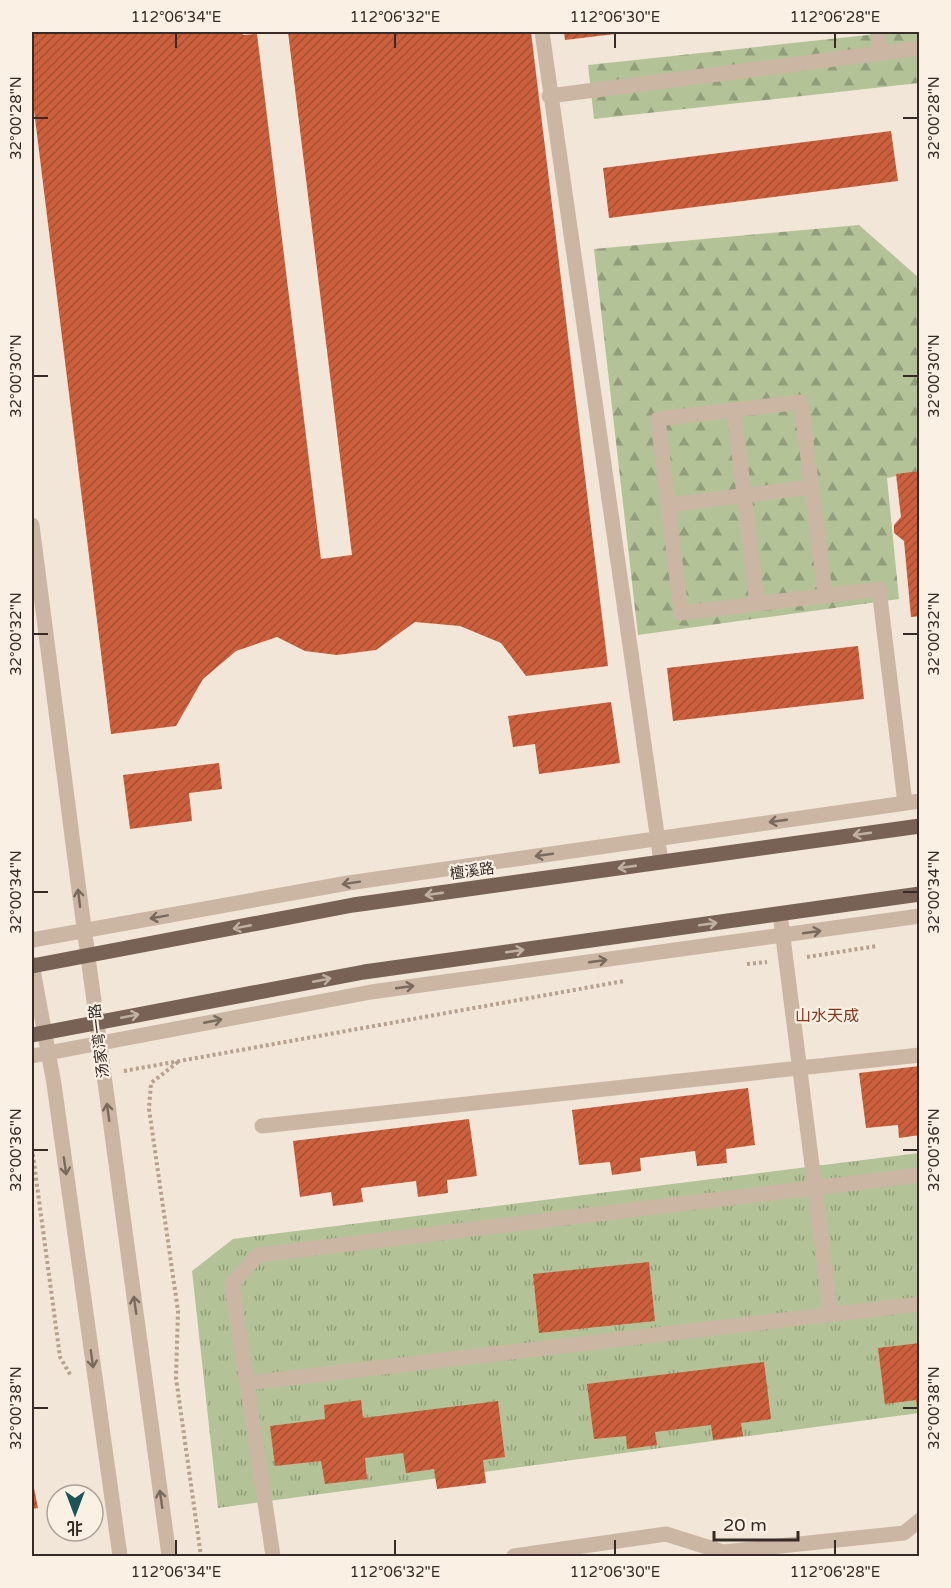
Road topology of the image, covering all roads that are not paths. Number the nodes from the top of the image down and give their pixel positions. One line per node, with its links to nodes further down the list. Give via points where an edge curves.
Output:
1 (542, 32): 5 (street)
2 (878, 32): 4 (street)
3 (920, 48): 4 (street)
4 (880, 53): 5 (street)
5 (549, 96): 15 (street)
6 (734, 410): 7 (street, via 801,402); 8 (street); 9 (street, via 658,419)
7 (812, 488): 8 (street); 11 (street)
8 (744, 496): 9 (street); 12 (street)
9 (668, 505): 12 (street, via 681,613)
10 (32, 525): 20 (street, 汤家湾一路, one-way to 10)
11 (825, 593): 12 (street); 13 (street, via 879,589)
12 (758, 603)
13 (912, 802): 15 (street, one-way to 15)
14 (920, 826): 16 (main road, 檀溪路, one-way to 16)
15 (656, 838): 16 (street); 20 (street, one-way to 20, via 348,883)
16 (660, 862): 23 (main road, 檀溪路, one-way to 23, via 354,905)
17 (920, 894): 18 (main road)
18 (780, 914): 21 (street); 25 (main road, one-way to 18, via 364,972)
19 (920, 916): 21 (street, one-way to 19)
20 (84, 930): 22 (street); 23 (street, 汤家湾一路)
21 (782, 936): 27 (street, one-way to 21, via 371,992); 30 (street)
22 (32, 940)
23 (88, 956): 24 (main road, 檀溪路); 25 (street, 汤家湾一路)
24 (32, 965): 26 (street)
25 (98, 1022): 26 (main road); 27 (street, 汤家湾一路)
26 (37, 1034): 28 (street)
27 (101, 1042): 28 (street); 39 (street, 汤家湾一路, one-way to 27)
28 (39, 1054): 38 (street, one-way to 38, via 54,1084)
29 (920, 1055): 30 (street)
30 (799, 1068): 31 (street); 33 (street)
31 (262, 1126)
32 (920, 1175): 33 (street)
33 (815, 1189): 35 (street); 36 (street, via 258,1255 232,1284)
34 (920, 1304): 35 (street)
35 (831, 1314): 36 (street)
36 (247, 1383): 40 (street)
37 (920, 1520): 41 (street, via 904,1533 723,1552 666,1534)
38 (120, 1557)
39 (169, 1557)
40 (273, 1557)
41 (514, 1557)

